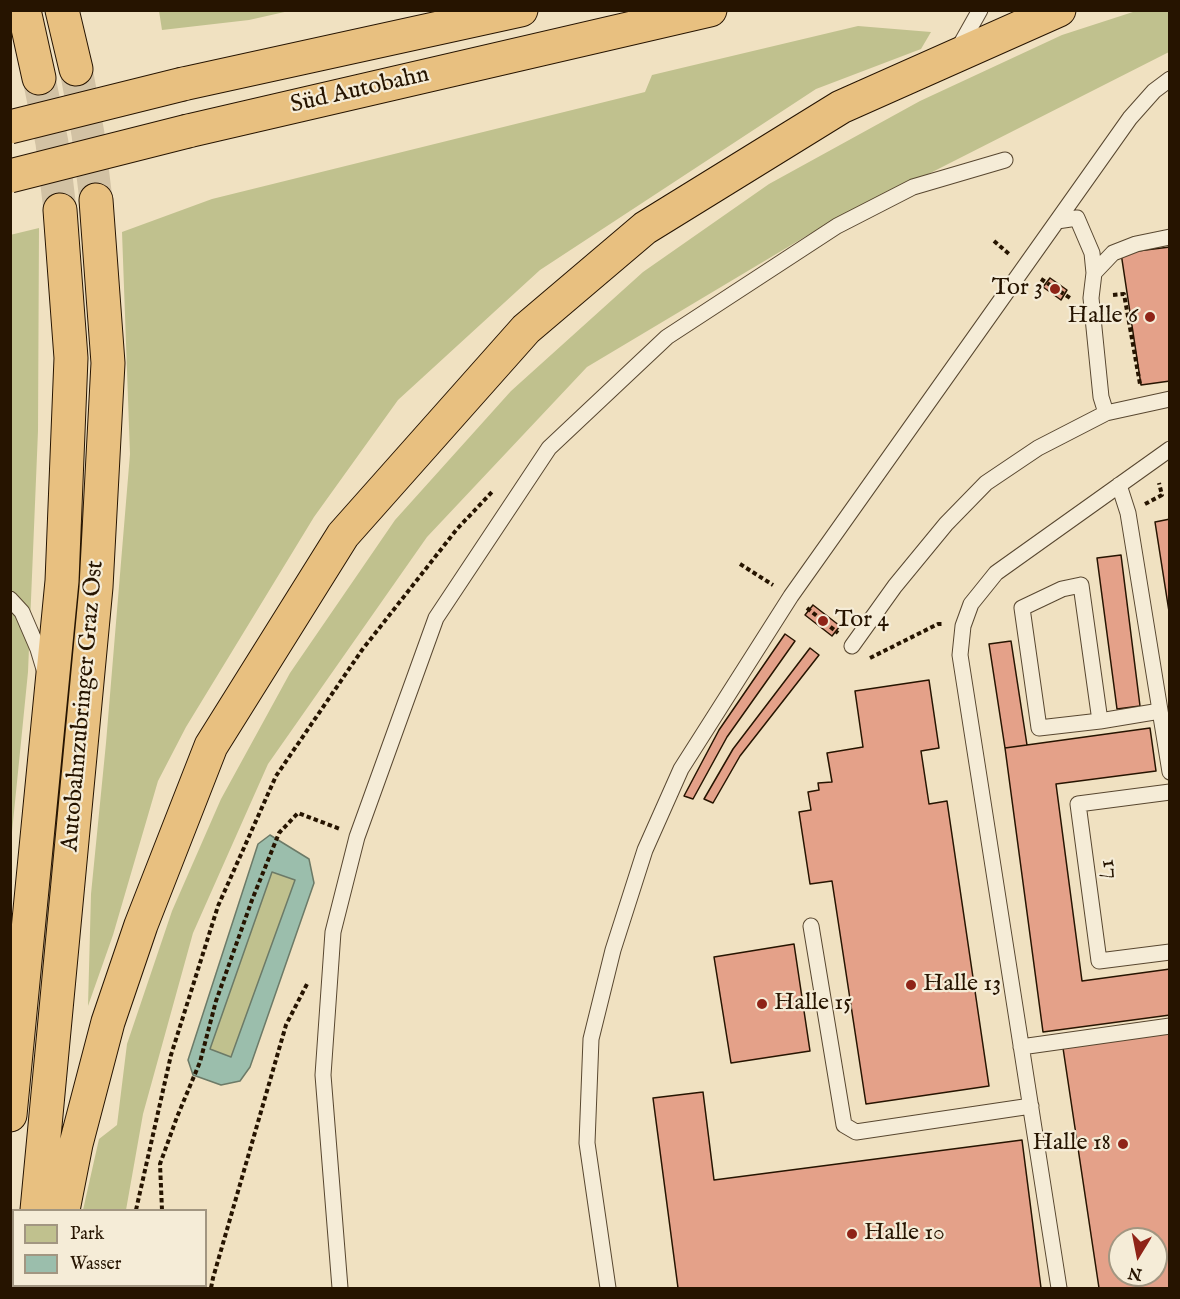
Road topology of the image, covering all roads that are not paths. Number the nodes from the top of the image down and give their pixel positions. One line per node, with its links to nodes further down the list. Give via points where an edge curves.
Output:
1 (24, 10): 9 (highway)
2 (62, 10): 8 (highway)
3 (521, 10): 11 (highway, Süd Autobahn, bridge, via 183,84)
4 (710, 10): 13 (highway, Süd Autobahn, bridge)
5 (980, 10): 7 (lane)
6 (1059, 10): 7 (highway)
7 (953, 57): 37 (highway, via 841,106 645,228 526,329 343,535 211,746 108,1022)
8 (76, 69)
9 (39, 78)
10 (1170, 79): 16 (lane, via 1130,118)
11 (10, 127)
12 (1005, 160): 38 (lane, via 913,188 837,226 667,337 549,448 436,618 357,837 333,932 323,1075)
13 (10, 176)
14 (96, 200): 36 (highway, Autobahnzubringer Graz Ost, via 108,363 96,586)
15 (60, 210): 25 (highway, Autobahnzubringer Graz Ost, via 71,358 62,581)
16 (1057, 221): 18 (lane, via 1077,218 1092,253); 39 (lane, via 791,596 681,769 645,850 613,950 591,1039 587,1143)
17 (1170, 237): 18 (lane, via 1113,253)
18 (1094, 273): 20 (lane, via 1091,298)
19 (1170, 399): 20 (lane)
20 (1106, 413): 24 (lane, via 1038,448 986,483 895,586)
21 (1170, 449): 22 (lane)
22 (1119, 485): 26 (lane, via 1128,513); 33 (lane, via 996,573 971,604 963,626 960,655)
23 (10, 600): 25 (lane, via 22,612)
24 (852, 646)
25 (51, 688): 35 (highway, Autobahnzubringer Graz Ost)
26 (1160, 711): 27 (lane); 28 (lane)
27 (1100, 721): 27 (lane, via 1040,728 1022,608 1062,589 1081,585)
28 (1170, 772)
29 (1170, 792): 31 (lane, 17, via 1078,804 1099,961)
30 (811, 926): 34 (lane, via 844,1125 856,1132)
31 (1170, 952)
32 (1170, 1026): 33 (lane)
33 (1021, 1047): 34 (lane)
34 (1031, 1106): 40 (lane)
35 (10, 1115)
36 (37, 1209)
37 (63, 1209)
38 (339, 1288)
39 (608, 1288)
40 (1059, 1288)

